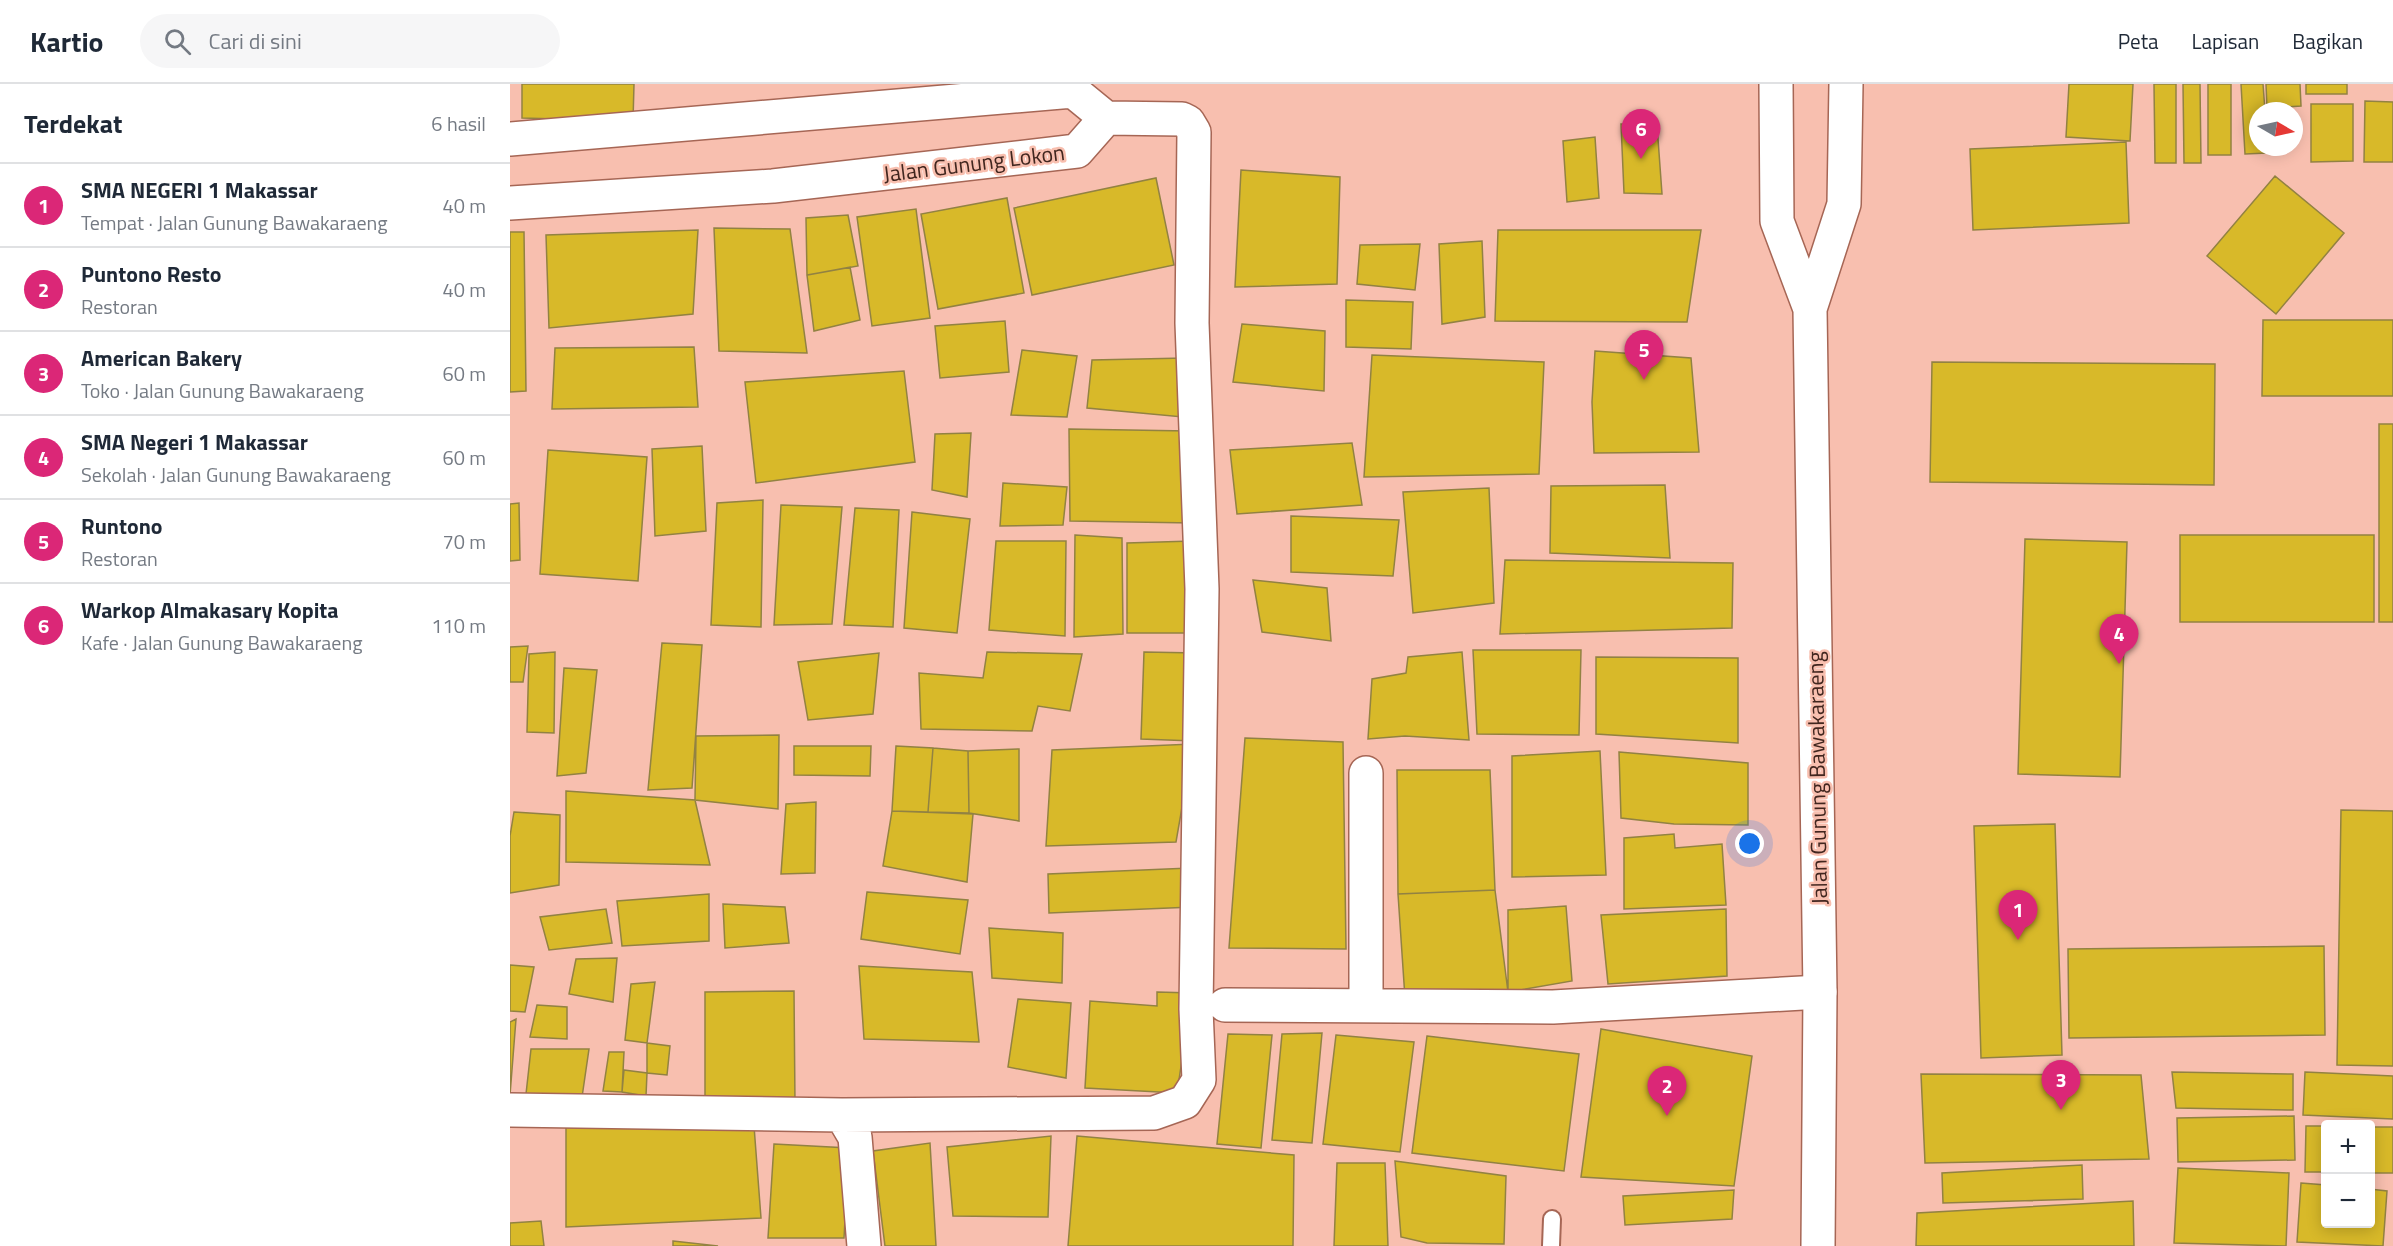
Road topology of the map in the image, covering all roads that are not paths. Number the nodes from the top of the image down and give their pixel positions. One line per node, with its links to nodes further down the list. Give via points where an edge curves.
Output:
1 (1776, 84): 6 (street, Jalan Gunung Bawakaraeng, via 1777,221)
2 (1846, 84): 6 (street, Jalan Gunung Bawakaraeng, via 1844,204)
3 (1106, 118): 4 (street, via 1073,91); 5 (street, Jalan Gunung Lokon, via 1077,151 773,186); 12 (street, via 1182,119 1194,132 1192,323 1202,589 1196,1009 1199,1080 1185,1102 1154,1113)
4 (510, 139)
5 (510, 203)
6 (1810, 309): 8 (street, Jalan Gunung Bawakaraeng)
7 (1366, 773): 10 (street)
8 (1820, 992): 10 (street, via 1553,1007); 16 (street, Jalan Gunung Bawakaraeng)
9 (1225, 1005): 10 (street)
10 (1366, 1006)
11 (510, 1110): 12 (street)
12 (842, 1115): 14 (street, via 855,1137)
13 (1552, 1220): 15 (lane)
14 (864, 1246)
15 (1551, 1246)
16 (1818, 1246)

